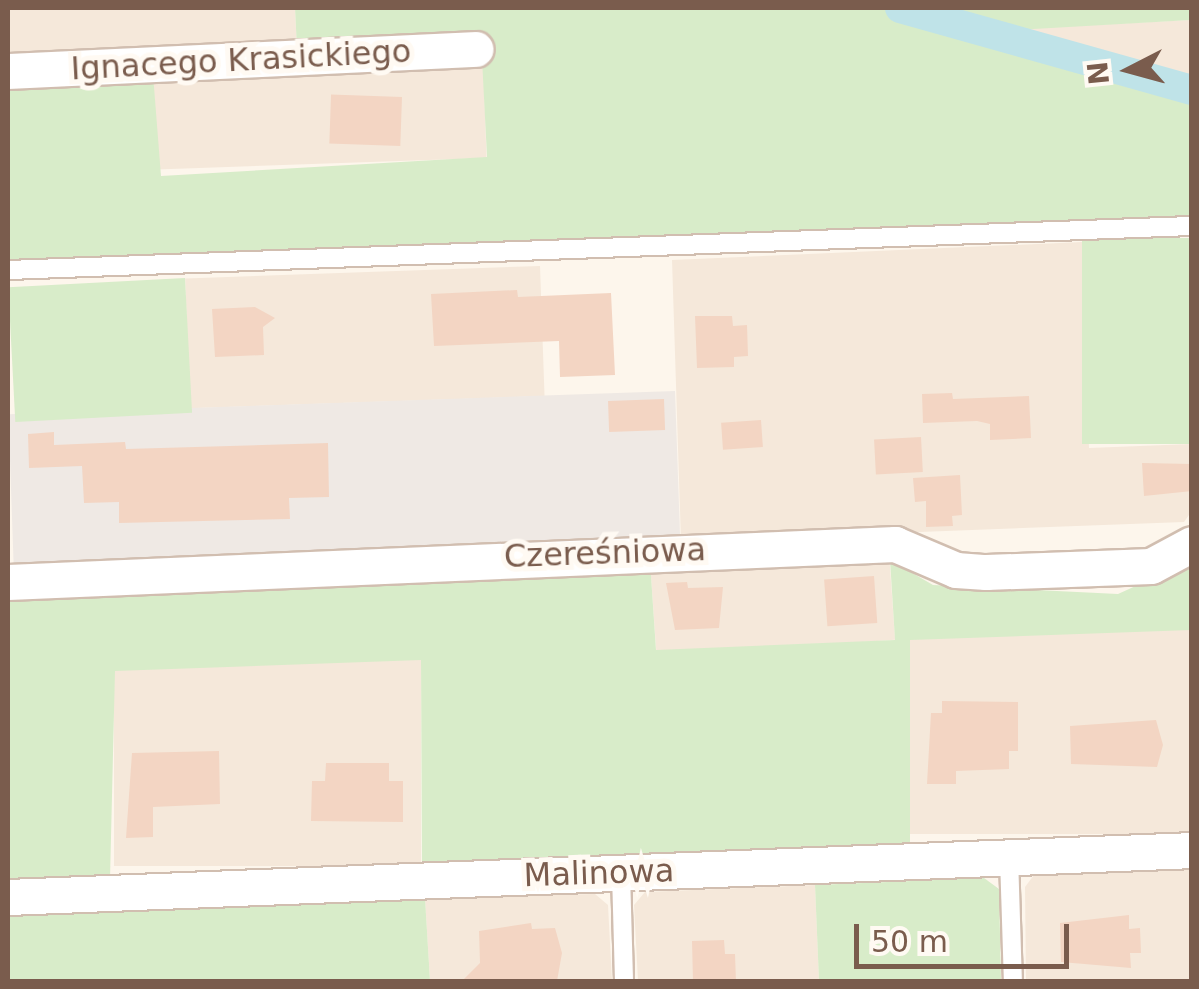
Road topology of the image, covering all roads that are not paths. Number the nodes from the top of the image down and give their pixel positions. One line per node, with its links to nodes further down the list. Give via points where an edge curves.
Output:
1 (475, 49): 2 (street, Ignacego Krasickiego)
2 (8, 71)
3 (1192, 226): 4 (lane)
4 (8, 270)
5 (1192, 544): 6 (street, Czereśniowa, via 1151,566 986,572 956,570 894,544)
6 (8, 582)
7 (1192, 850): 8 (street, Malinowa)
8 (1009, 857): 9 (street, Malinowa); 12 (lane)
9 (621, 872): 10 (street, Malinowa); 11 (lane)
10 (8, 897)
11 (624, 982)
12 (1013, 982)

